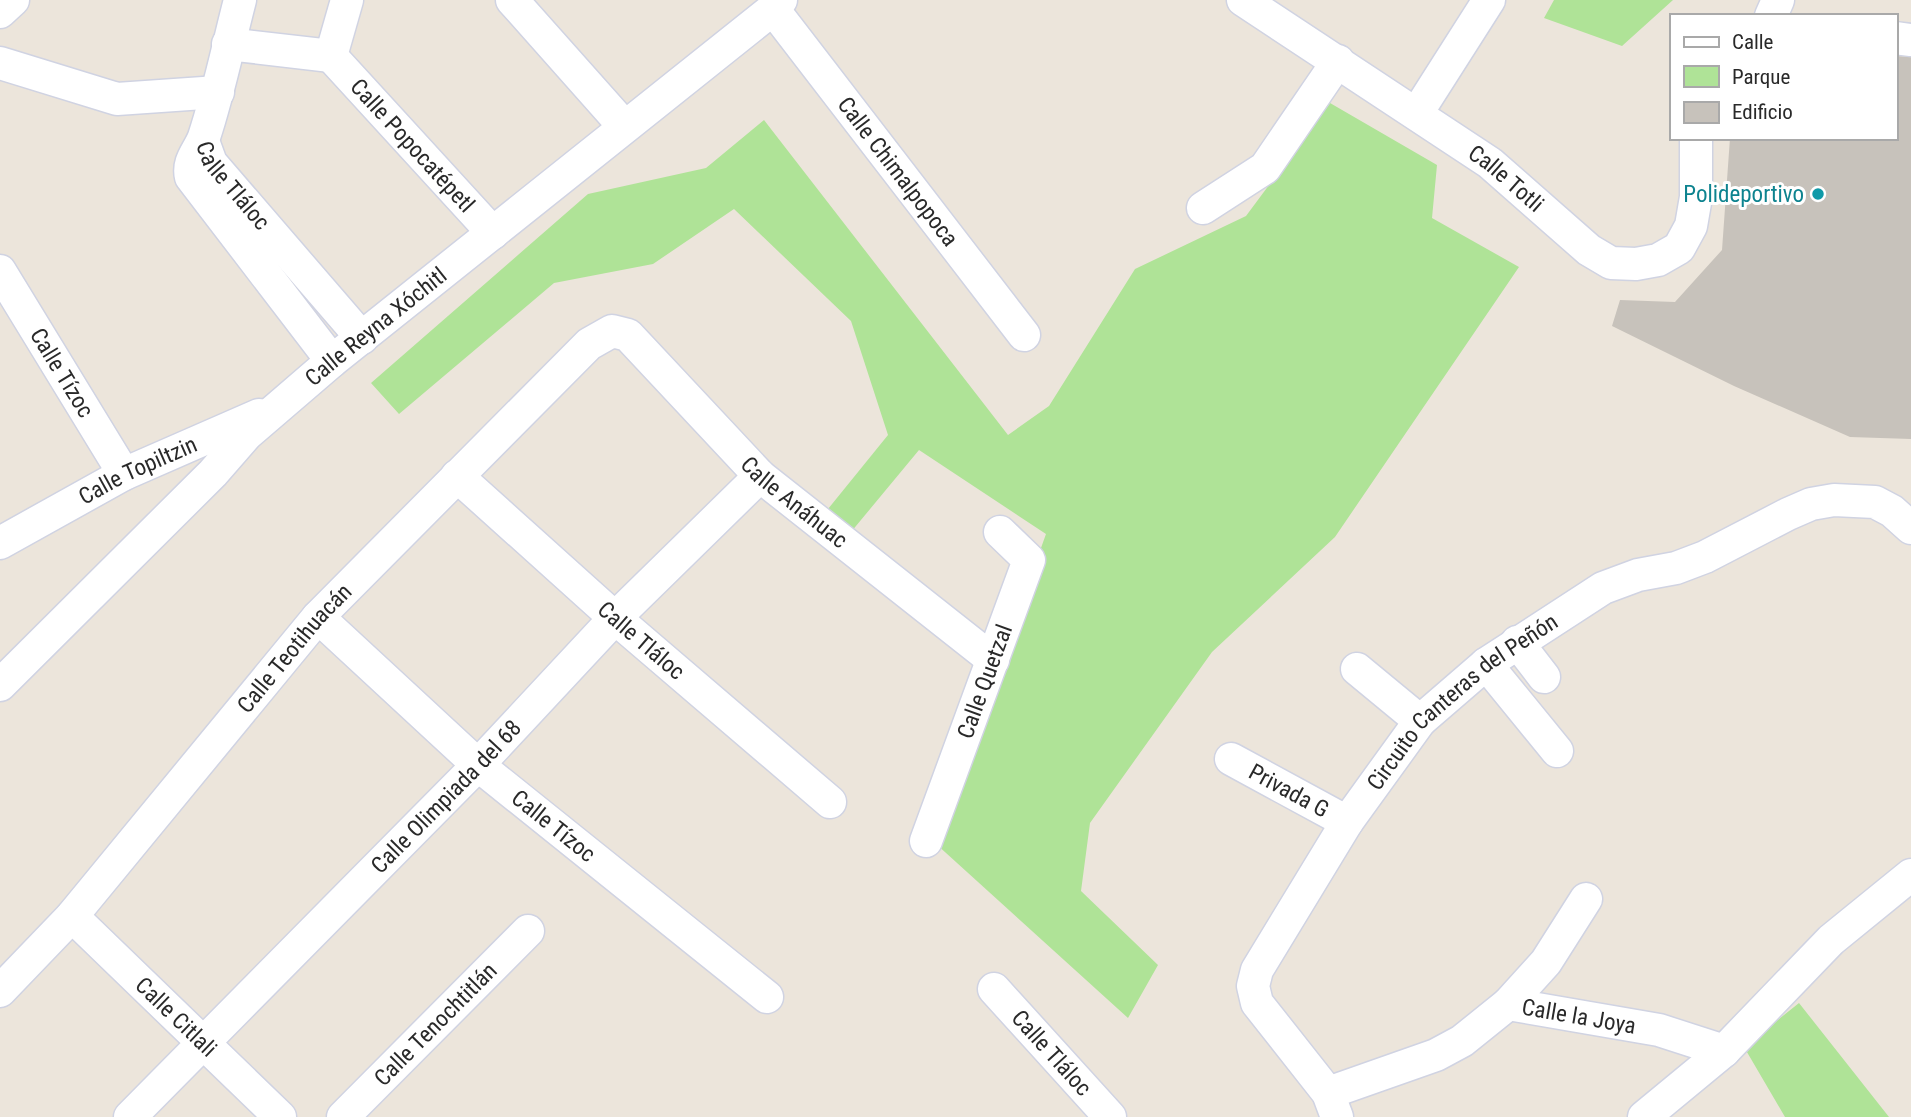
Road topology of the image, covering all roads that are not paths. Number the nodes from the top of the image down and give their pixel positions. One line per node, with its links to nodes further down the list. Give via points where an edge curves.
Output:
1 (13, 0): 8 (street)
2 (240, 0): 9 (street)
3 (347, 0): 10 (street)
4 (512, 0): 15 (street)
5 (1243, 0): 11 (street, Calle Totli)
6 (1489, 0): 14 (street)
7 (777, 4): 15 (street, Calle Reyna Xóchitl); 22 (street, Calle Chimalpopoca)
8 (0, 12)
9 (228, 44): 10 (street); 13 (street)
10 (331, 56): 19 (street, Calle Popocatépetl)
11 (1338, 61): 14 (street, Calle Totli); 18 (street, via 1265,168)
12 (0, 63): 13 (street, via 117,99)
13 (218, 92): 17 (street)
14 (1417, 113): 16 (street, Calle Totli, via 1490,163 1589,250 1611,263 1658,260 1679,248 1691,226 1696,197)
15 (624, 126): 19 (street, Calle Reyna Xóchitl)
16 (1696, 140)
17 (202, 141): 23 (street, Calle Tláloc, via 211,163); 24 (street, Calle Tláloc, via 189,169 191,177)
18 (1203, 208)
19 (493, 233): 23 (street, Calle Reyna Xóchitl)
20 (0, 271): 26 (street, Calle Tízoc)
21 (612, 331): 27 (street, Calle Teotihuacán, via 589,344); 28 (street, Calle Anáhuac, via 628,335)
22 (1024, 335)
23 (362, 338): 24 (street, Calle Reyna Xóchitl)
24 (332, 361): 25 (street, Calle Reyna Xóchitl)
25 (280, 406): 26 (street, Calle Topiltzin); 39 (street, Calle Reyna Xóchitl)
26 (124, 474): 31 (street, Calle Topiltzin)
27 (457, 476): 32 (street, Calle Teotihuacán); 33 (street, Calle Tláloc)
28 (760, 476): 33 (street, Calle Olimpiada del 68); 35 (street, Calle Anáhuac)
29 (1911, 528): 34 (street, Circuito Canteras del Peñón, via 1875,502 1834,500 1811,505 1676,568 1603,588)
30 (1000, 533): 35 (street, Calle Quetzal, via 1029,560)
31 (0, 543)
32 (318, 617): 43 (street, Calle Tízoc); 49 (street, Calle Teotihuacán)
33 (615, 618): 43 (street, Calle Olimpiada del 68); 44 (street, Calle Tláloc)
34 (1517, 642): 36 (street, Circuito Canteras del Peñón); 38 (street)
35 (993, 660): 46 (street, Calle Quetzal)
36 (1486, 664): 40 (street, Circuito Canteras del Peñón); 41 (street)
37 (1357, 669): 40 (street)
38 (1544, 677)
39 (0, 685)
40 (1420, 721): 45 (street, Circuito Canteras del Peñón)
41 (1557, 751)
42 (1231, 759): 45 (street, Privada G)
43 (478, 765): 53 (street, Calle Tízoc); 55 (street, Calle Olimpiada del 68)
44 (830, 802)
45 (1347, 822): 57 (street, Circuito Canteras del Peñón, via 1266,953 1252,986 1257,1003)
46 (926, 841)
47 (1911, 875): 56 (street, via 1832,940)
48 (1586, 899): 54 (street, via 1546,962)
49 (72, 916): 52 (street, Calle Teotihuacán); 55 (street, Calle Citlali)
50 (528, 931): 60 (street, Calle Tenochtitlán)
51 (994, 989): 61 (street, Calle Tláloc)
52 (0, 991)
53 (767, 997)
54 (1508, 1004): 56 (street, Calle la Joya, via 1659,1030); 57 (street, Calle la Joya, via 1462,1041)
55 (202, 1043): 58 (street, Calle Olimpiada del 68); 59 (street, Calle Citlali)
56 (1724, 1051): 62 (street)
57 (1332, 1105)
58 (130, 1117)
59 (280, 1117)
60 (342, 1117)
61 (1110, 1117)
62 (1644, 1117)

